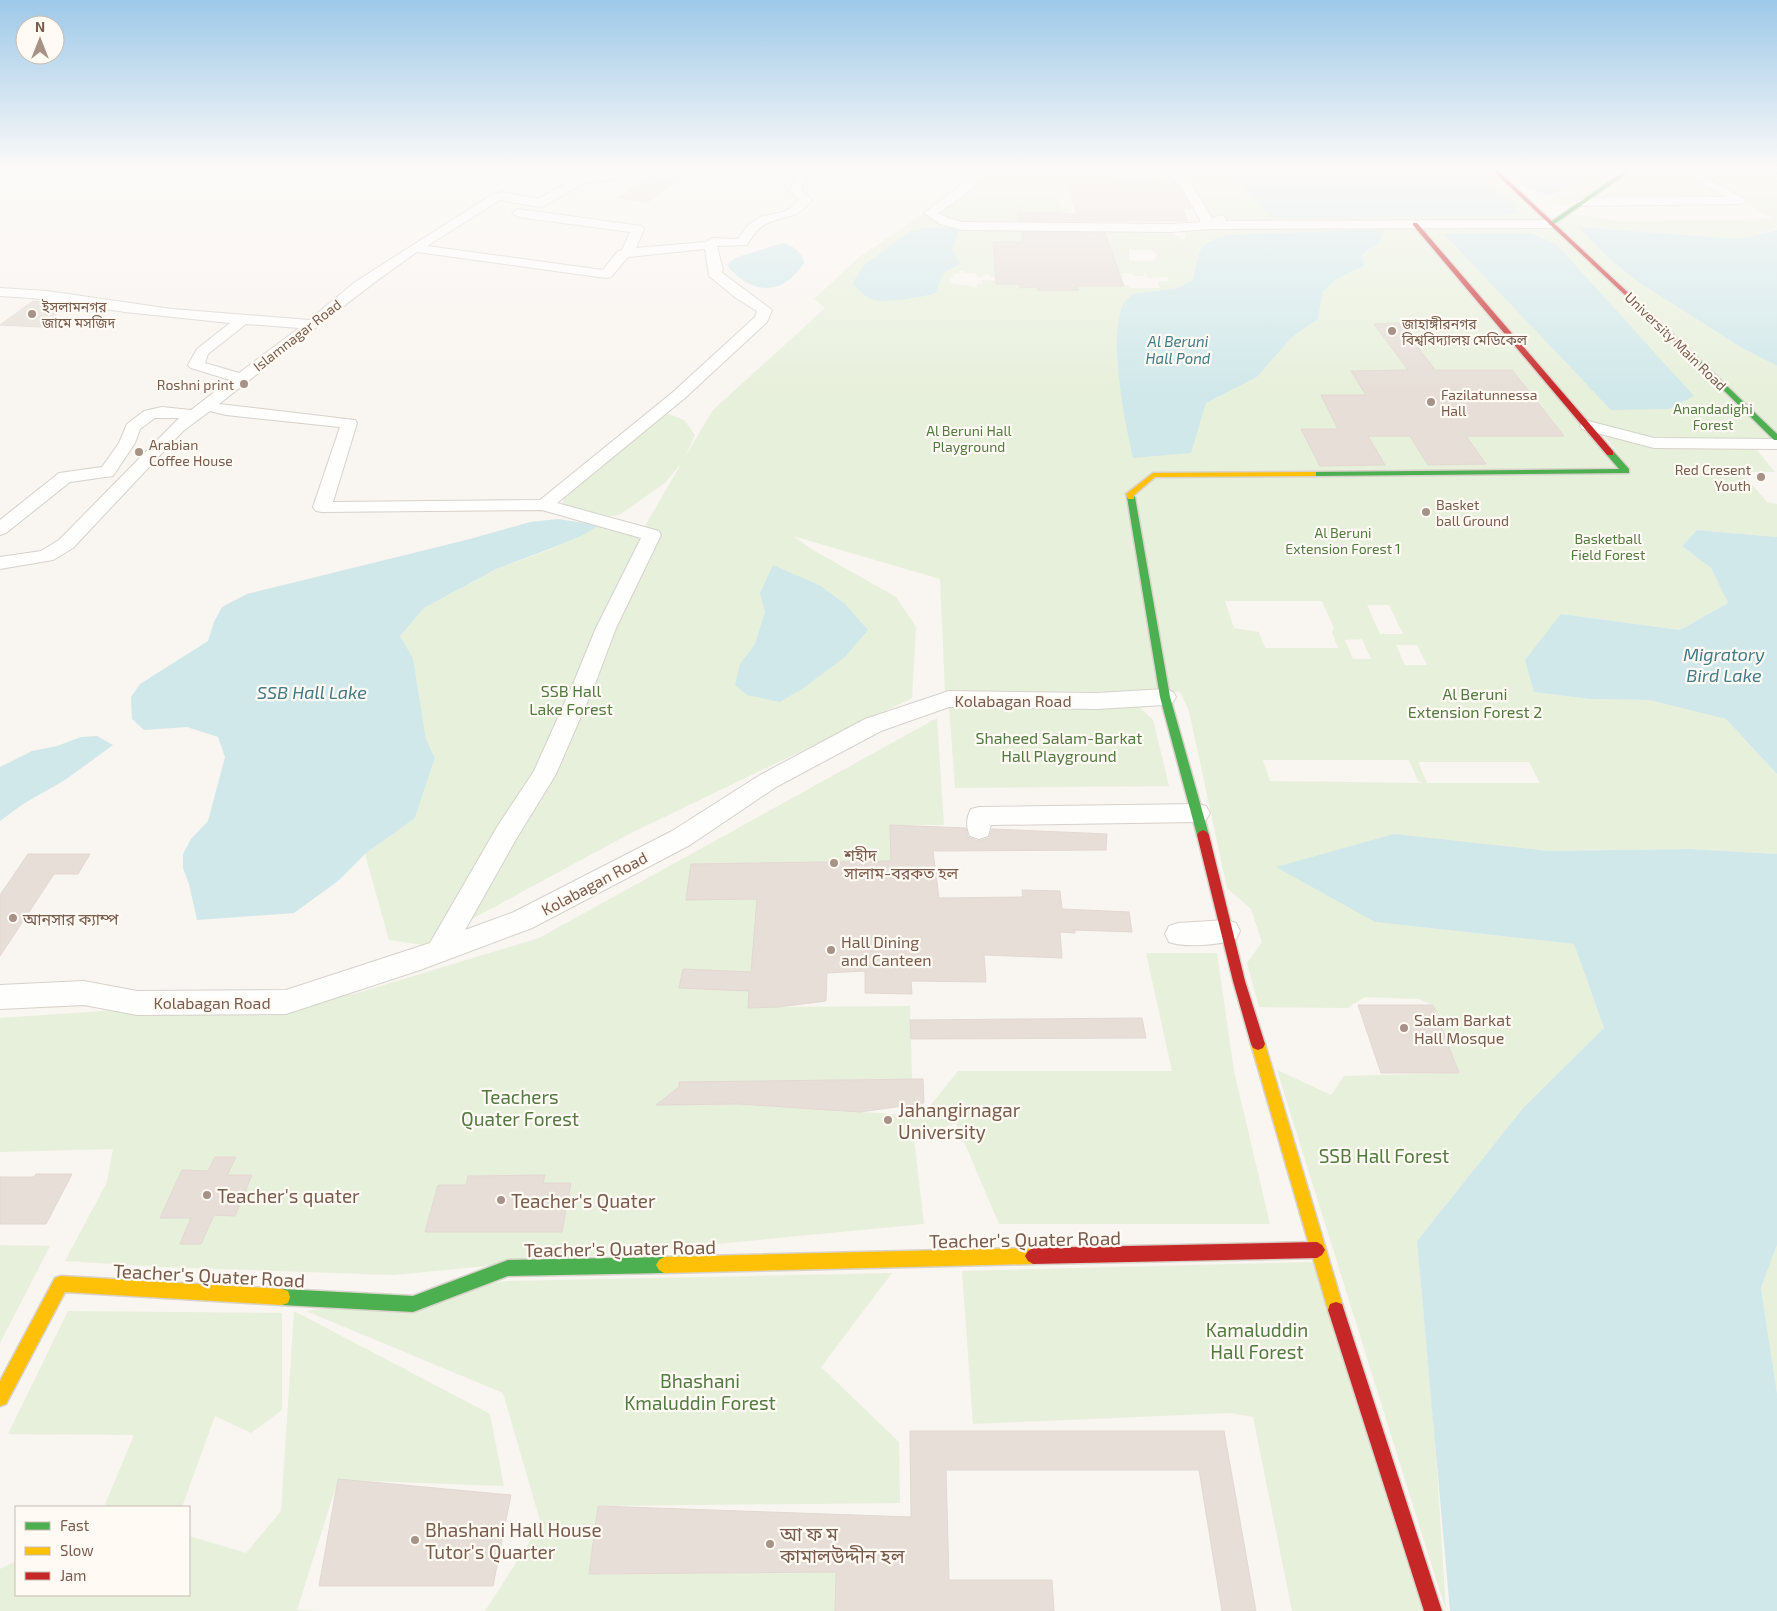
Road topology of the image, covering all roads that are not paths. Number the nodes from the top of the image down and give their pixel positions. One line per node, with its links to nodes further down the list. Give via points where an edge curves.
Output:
1 (423, 243): 6 (street, Islamnagar Road)
2 (632, 243): 7 (street)
3 (1431, 243): 13 (street)
4 (1572, 243): 14 (street, University Main Road)
5 (710, 245): 7 (street); 16 (street, via 714,273 765,310 762,319 679,395)
6 (415, 248): 7 (street, via 606,274); 10 (street, Islamnagar Road, via 360,285)
7 (627, 253)
8 (4, 294): 9 (street, via 34,293 123,308)
9 (242, 320): 10 (street); 11 (street, via 202,352 196,365)
10 (312, 324): 11 (street, Islamnagar Road)
11 (242, 379): 12 (street, Islamnagar Road)
12 (199, 410): 16 (street, via 349,423 322,507); 17 (street, via 150,414 133,427 127,443 107,472 65,477); 18 (street, Islamnagar Road, via 177,428 66,544 46,556)
13 (1588, 426): 15 (street, via 1654,443); 19 (street, via 1626,471 1153,475 1130,494)
14 (1777, 438)
15 (1777, 444)
16 (543, 505): 24 (street, via 652,535 606,628 544,774)
17 (0, 529)
18 (0, 563)
19 (1165, 696): 20 (street); 24 (street, Kolabagan Road, via 1097,701 948,699 873,724 768,780 680,838 523,920)
20 (1198, 813): 21 (street, via 980,816); 22 (street)
21 (979, 829)
22 (1226, 931): 23 (street); 26 (street)
23 (1178, 934)
24 (439, 951): 25 (street, Kolabagan Road, via 286,1002 138,1003 84,993)
25 (0, 997)
26 (1317, 1250): 27 (street, Teacher's Quater Road, via 508,1268 413,1304 61,1284); 28 (street)
27 (0, 1398)
28 (1433, 1611)

